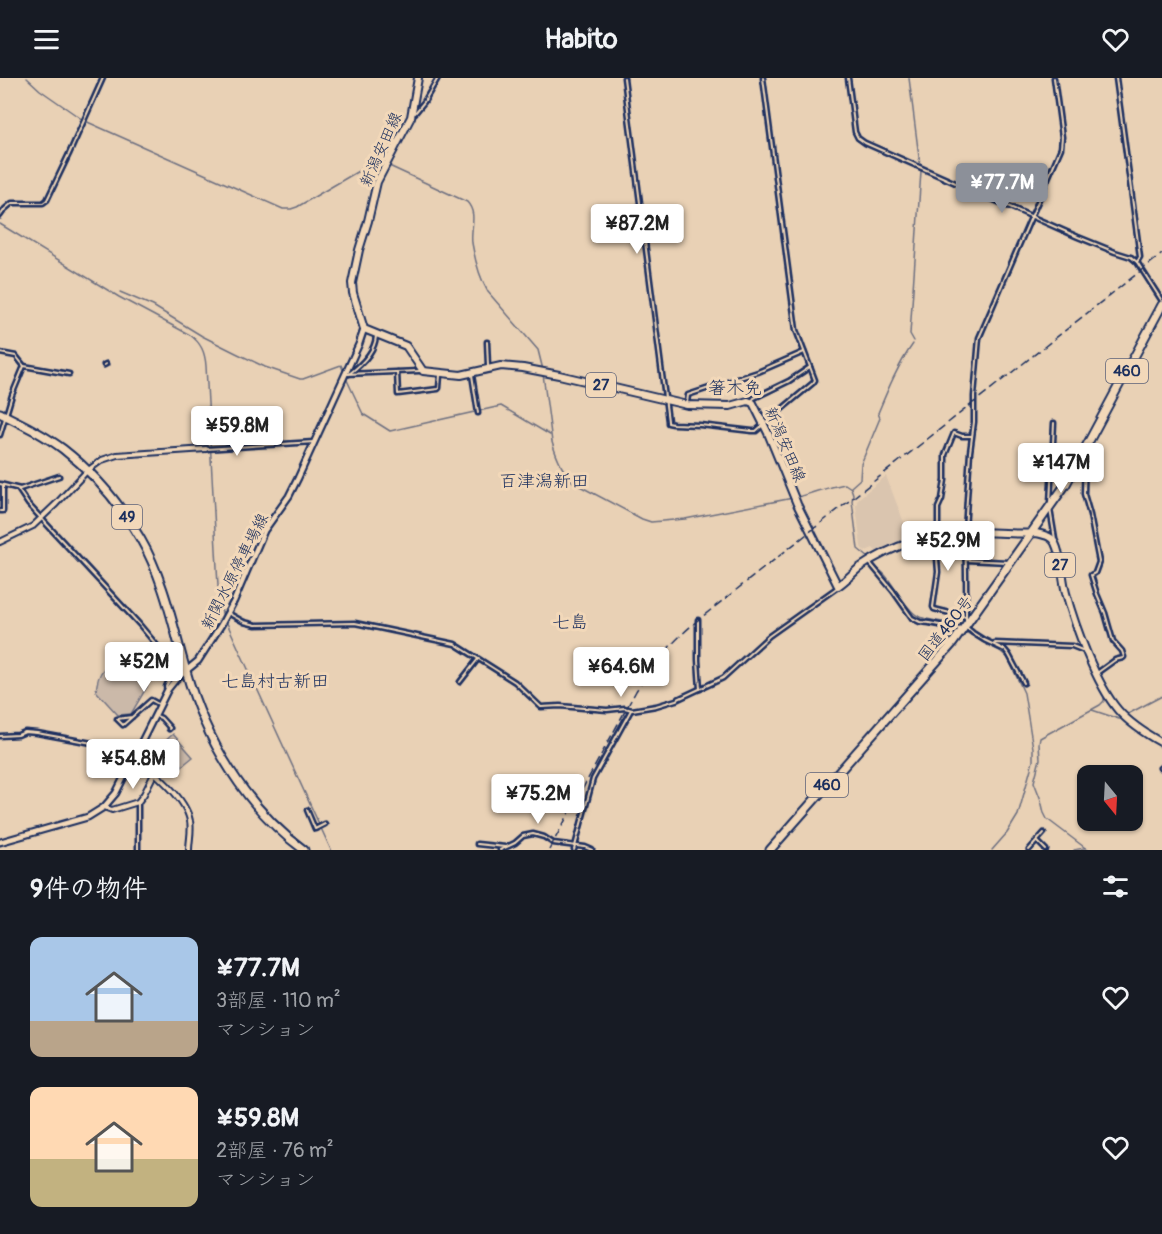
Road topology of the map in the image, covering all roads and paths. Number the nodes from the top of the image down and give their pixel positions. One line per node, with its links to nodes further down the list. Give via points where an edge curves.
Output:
1 (103, 78): 10 (street, via 47,200 12,203)
2 (418, 78): 9 (main road, 新潟安田線)
3 (438, 78): 9 (street)
4 (624, 78): 28 (street)
5 (763, 78): 17 (street, via 795,321)
6 (848, 78): 11 (street, via 858,138)
7 (1054, 78): 11 (street, via 1061,146)
8 (1116, 78): 12 (street, via 1140,257)
9 (411, 117): 14 (main road, 新潟安田線, via 375,189 359,250 352,283)
10 (0, 216)
11 (1032, 216): 12 (street); 36 (street, via 979,338)
12 (1137, 262): 13 (street)
13 (1162, 303): 39 (highway, 国道460号 / 460)
14 (364, 329): 15 (main road); 27 (main road, 新関水原停車場線)
15 (376, 335): 22 (main road, via 408,347); 27 (street, via 371,351)
16 (487, 342): 21 (street)
17 (804, 352): 20 (street); 30 (street, via 688,395)
18 (1, 353): 19 (street, via 16,356)
19 (24, 366): 26 (street); 32 (street)
20 (810, 367): 29 (street); 34 (street, via 813,383)
21 (488, 368): 25 (main road, 新潟安田線 / 27); 28 (main road, 新潟安田線 / 27, via 535,369)
22 (423, 371): 23 (street); 24 (main road, 新潟安田線 / 27)
23 (397, 372): 24 (street, via 398,394 438,389); 27 (street)
24 (440, 372): 25 (main road, 新潟安田線 / 27)
25 (471, 373): 31 (street)
26 (69, 374)
27 (347, 374): 37 (main road, 新関水原停車場線)
28 (665, 401): 30 (main road, 新潟安田線 / 27); 34 (street, via 670,423 752,431)
29 (751, 402): 30 (main road, 新潟安田線 / 27, via 730,406); 34 (main road, 新潟安田線)
30 (687, 405)
31 (478, 412)
32 (3, 414): 35 (street); 40 (highway, 49, via 63,449)
33 (1054, 423): 44 (street)
34 (764, 424): 55 (main road, 新潟安田線, via 794,498)
35 (0, 435)
36 (971, 436): 47 (street); 49 (street, via 954,433 945,455)
37 (314, 442): 38 (street); 56 (main road, 新関水原停車場線, via 289,496 264,531)
38 (206, 449): 40 (street, via 114,456)
39 (1085, 451): 44 (highway, 国道460号 / 460); 63 (street, via 1084,494 1099,562 1091,575 1113,641 1124,657)
40 (87, 471): 46 (street); 62 (highway, 49, via 124,512 149,555 162,586)
41 (59, 476): 43 (street)
42 (2, 485): 43 (street); 45 (street)
43 (18, 489): 46 (street)
44 (1050, 509): 48 (highway, 国道460号 / 460); 51 (street)
45 (0, 511)
46 (41, 519): 50 (street); 66 (street, via 175,667)
47 (964, 532): 48 (main road, 27); 49 (main road, 27); 52 (street)
48 (1031, 534): 51 (main road, 27, via 1047,536); 54 (highway, 国道460号 / 460)
49 (937, 536): 53 (main road, 27, via 907,543); 58 (street, via 934,609)
50 (0, 542)
51 (1055, 543): 60 (main road, 27, via 1066,593)
52 (966, 560): 54 (street); 58 (street)
53 (871, 561): 55 (main road, 27); 58 (street, via 912,618)
54 (1011, 562): 58 (highway, 国道460号 / 460)
55 (838, 586): 67 (street, via 769,636 723,678)
56 (227, 614): 61 (street, via 256,625 343,623 374,627 454,644); 62 (main road, 新関水原停車場線, via 203,654)
57 (698, 620): 67 (street)
58 (964, 625): 59 (street); 92 (highway, 国道460号 / 460, via 953,643)
59 (992, 644): 60 (street); 65 (street, via 1005,650)
60 (1086, 649): 63 (main road, 27)
61 (478, 658): 64 (street); 69 (street, via 515,682 541,707)
62 (186, 672): 66 (main road, 新関水原停車場線); 89 (highway, 49, via 206,725 234,775 272,822)
63 (1097, 673): 74 (main road, 27, via 1119,711)
64 (460, 682)
65 (1024, 683)
66 (168, 689): 68 (main road, 新関水原停車場線)
67 (700, 689): 69 (street, via 663,705)
68 (160, 705): 70 (main road, 新関水原停車場線); 71 (street, via 151,700)
69 (631, 710): 86 (street, via 593,779)
70 (155, 716): 72 (street); 75 (main road, 新関水原停車場線)
71 (132, 717)
72 (169, 729)
73 (0, 736): 75 (street, via 37,733 103,745)
74 (1162, 743)
75 (134, 757): 76 (street); 78 (main road, 新関水原停車場線, via 116,793)
76 (155, 772): 77 (street); 88 (street, via 186,808)
77 (138, 802): 78 (street, via 112,810); 87 (street)
78 (104, 807): 83 (main road, 新関水原停車場線, via 88,817)
79 (307, 810): 80 (street, via 315,829)
80 (325, 824)
81 (1044, 833): 82 (street)
82 (1037, 841): 93 (street); 94 (street)
83 (0, 842)
84 (477, 844): 85 (street)
85 (505, 847): 86 (street, via 533,834); 90 (street)
86 (575, 848): 91 (street)
87 (138, 850)
88 (189, 850)
89 (304, 850)
90 (500, 850)
91 (592, 850)
92 (770, 850)
93 (1029, 850)
94 (1046, 850)

